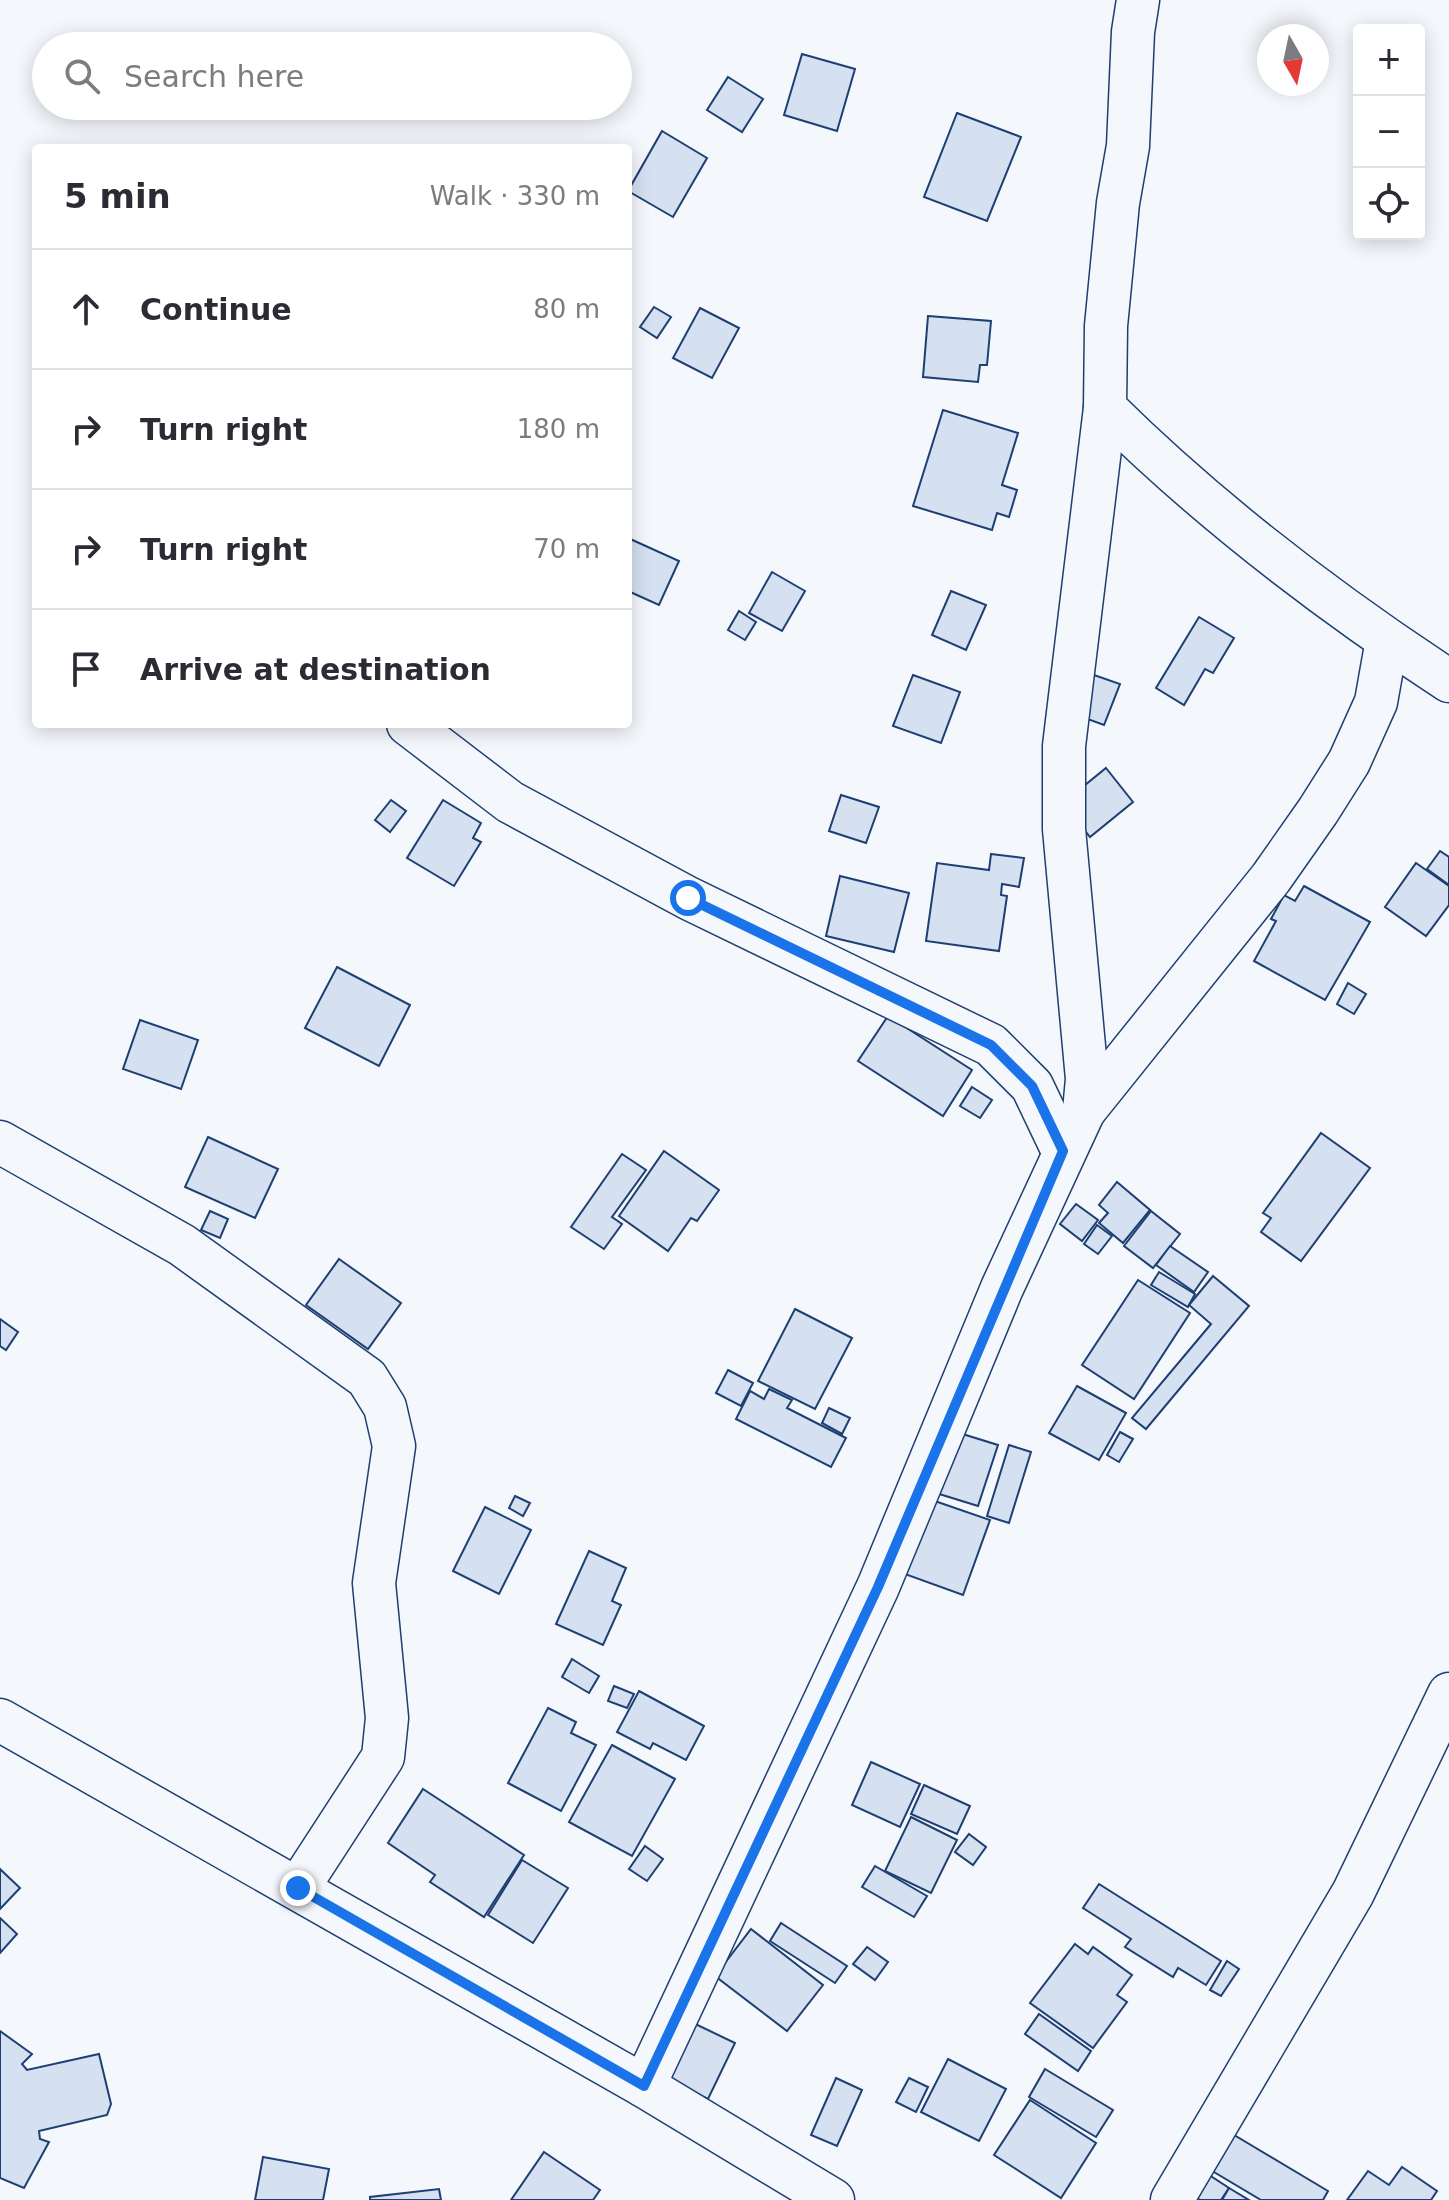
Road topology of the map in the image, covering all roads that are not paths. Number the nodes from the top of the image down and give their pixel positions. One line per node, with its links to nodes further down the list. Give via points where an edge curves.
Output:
1 (1138, 0): 2 (street, via 1128,146 1106,326)
2 (1105, 408): 3 (street, via 1168,471); 6 (street, via 1064,746 1064,829 1087,1079)
3 (1387, 640): 4 (street); 6 (street, via 1376,702 1349,762 1318,811 1271,878)
4 (1449, 681)
5 (413, 728): 8 (street, via 510,802 688,898 991,1045 1032,1086)
6 (1084, 1111): 8 (street)
7 (0, 1142): 11 (street, via 182,1245 367,1378 385,1407 394,1446 374,1583 387,1718 383,1757)
8 (1063, 1151): 12 (street, via 878,1587)
9 (1449, 1694): 14 (street, via 1353,1893)
10 (0, 1720): 11 (street)
11 (298, 1888): 12 (street)
12 (644, 2086): 13 (street)
13 (833, 2200)
14 (1172, 2200)

